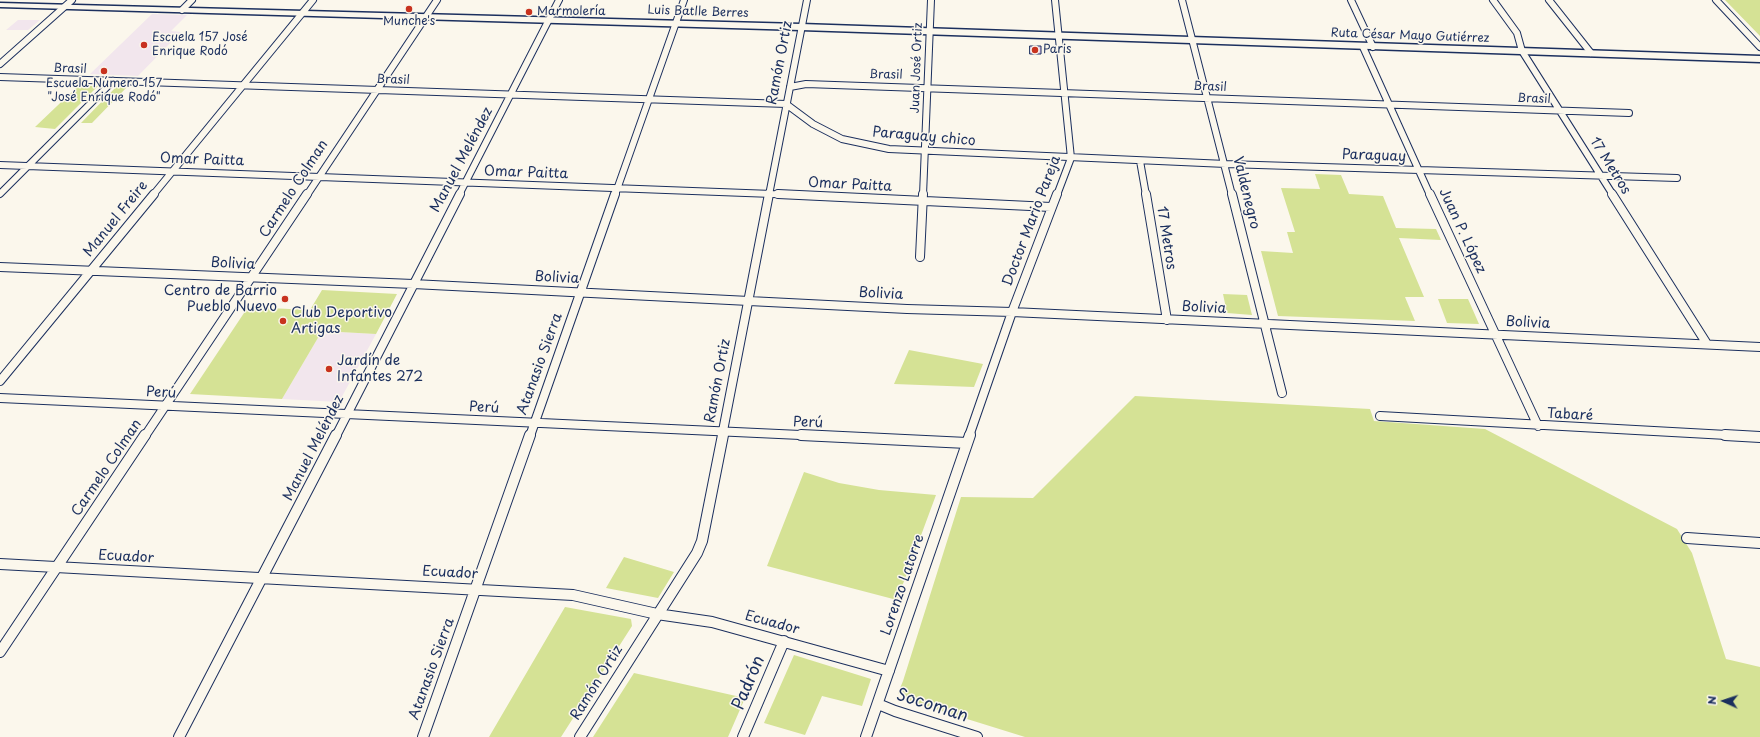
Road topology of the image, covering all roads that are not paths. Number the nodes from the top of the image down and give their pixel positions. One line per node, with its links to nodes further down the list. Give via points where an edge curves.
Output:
1 (72, 0): 16 (street)
2 (192, 0): 17 (street)
3 (313, 0): 18 (street, Manuel Freire)
4 (437, 0): 19 (street, Carmelo Colman)
5 (559, 0): 20 (street, Manuel Meléndez)
6 (684, 0): 21 (street, Atanasio Sierra)
7 (807, 0): 22 (street, Ramón Ortiz)
8 (930, 0): 23 (street, Juan José Ortiz)
9 (1055, 0): 24 (street, Doctor Mario Pareja)
10 (1182, 0): 25 (street, Valdenegro)
11 (1351, 0): 27 (street)
12 (1493, 0): 29 (street, 17 Metros, via 1517,34)
13 (1549, 0): 30 (street)
14 (1716, 0): 28 (street)
15 (0, 5): 16 (street, Luis Batlle Berres)
16 (64, 7): 17 (street, Luis Batlle Berres); 32 (street)
17 (182, 10): 18 (street, Luis Batlle Berres)
18 (302, 14): 19 (street, Luis Batlle Berres); 35 (street, Manuel Freire)
19 (426, 17): 20 (street, Luis Batlle Berres); 38 (street, Carmelo Colman)
20 (549, 20): 21 (street, Luis Batlle Berres); 40 (street, Manuel Meléndez)
21 (675, 24): 22 (street, Luis Batlle Berres); 42 (street, Atanasio Sierra)
22 (801, 28): 23 (street, Luis Batlle Berres); 36 (street, Ramón Ortiz)
23 (930, 32): 24 (street, Luis Batlle Berres); 37 (street, Juan José Ortiz)
24 (1059, 36): 25 (street, Ruta César Mayo Gutiérrez); 39 (street, Doctor Mario Pareja)
25 (1193, 41): 26 (street, Ruta César Mayo Gutiérrez); 41 (street, Valdenegro)
26 (1363, 47): 27 (street, Ruta César Mayo Gutiérrez); 44 (street, Juan P. López)
27 (1373, 47): 29 (street, Ruta César Mayo Gutiérrez)
28 (1760, 47)
29 (1522, 51): 30 (street, Ruta César Mayo Gutiérrez); 45 (street, 17 Metros)
30 (1591, 53): 31 (street, Ruta César Mayo Gutiérrez)
31 (1760, 59)
32 (0, 64)
33 (0, 77): 34 (street, Brasil)
34 (113, 81): 35 (street, Brasil); 52 (street)
35 (243, 85): 38 (street, Brasil); 54 (street, Manuel Freire)
36 (790, 87): 37 (street, Brasil, via 806,84); 43 (street, Ramón Ortiz)
37 (928, 87): 39 (street, Brasil); 47 (street, Juan José Ortiz)
38 (376, 90): 40 (street, Brasil); 55 (street, Carmelo Colman)
39 (1065, 92): 41 (street, Brasil); 48 (street, Doctor Mario Pareja)
40 (512, 95): 42 (street, Brasil); 58 (street, Manuel Meléndez)
41 (1208, 98): 44 (street, Brasil); 50 (street, Valdenegro)
42 (650, 99): 43 (street, Brasil); 59 (street, Atanasio Sierra)
43 (786, 104): 47 (street, Paraguay chico, via 813,124 842,139 889,149); 60 (street, Ramón Ortiz)
44 (1388, 105): 45 (street, Brasil); 53 (street, Juan P. López)
45 (1559, 111): 46 (street, Brasil); 56 (street, 17 Metros)
46 (1629, 113)
47 (925, 151): 48 (street, Paraguay chico); 62 (street, Juan José Ortiz)
48 (1072, 158): 49 (street, Paraguay); 63 (street, Doctor Mario Pareja)
49 (1140, 161): 50 (street, Paraguay); 72 (street, 17 Metros)
50 (1226, 164): 53 (street, Paraguay); 73 (street, Valdenegro)
51 (0, 165): 52 (street, Omar Paitta)
52 (27, 166): 54 (street, Omar Paitta); 61 (street)
53 (1419, 169): 56 (street, Paraguay); 74 (street, Juan P. López)
54 (172, 171): 55 (street, Omar Paitta); 66 (street, Manuel Freire)
55 (318, 177): 58 (street, Omar Paitta); 67 (street, Carmelo Colman)
56 (1601, 177): 57 (street, Paraguay); 75 (street, 17 Metros)
57 (1677, 178)
58 (466, 182): 59 (street, Omar Paitta); 68 (street, Manuel Meléndez)
59 (617, 188): 60 (street, Omar Paitta); 69 (street, Atanasio Sierra)
60 (768, 193): 62 (street, Omar Paitta); 70 (street, Ramón Ortiz)
61 (0, 194)
62 (922, 201): 63 (street, Omar Paitta); 64 (street, Juan José Ortiz)
63 (1051, 207): 71 (street, Doctor Mario Pareja)
64 (920, 256)
65 (0, 267): 66 (street, Bolivia)
66 (91, 271): 67 (street, Bolivia); 77 (street, Manuel Freire)
67 (251, 278): 68 (street, Bolivia); 80 (street, Carmelo Colman)
68 (413, 284): 69 (street, Bolivia); 81 (street, Manuel Meléndez)
69 (581, 292): 70 (street, Bolivia); 83 (street, Atanasio Sierra)
70 (749, 300): 71 (street, Bolivia); 85 (street, Ramón Ortiz)
71 (1012, 312): 72 (street, Bolivia); 87 (street, Doctor Mario Pareja)
72 (1167, 320): 73 (street, Bolivia)
73 (1266, 324): 74 (street, Bolivia); 78 (street, Valdenegro)
74 (1497, 335): 75 (street, Bolivia); 84 (street, Juan P. López)
75 (1707, 344): 76 (street, Bolivia)
76 (1760, 347)
77 (0, 381)
78 (1282, 393)
79 (0, 398): 80 (street, Perú)
80 (165, 406): 81 (street, Perú); 91 (street, Carmelo Colman)
81 (347, 414): 83 (street, Perú); 92 (street, Manuel Meléndez)
82 (1380, 416): 84 (street, Tabaré)
83 (534, 423): 85 (street, Perú); 93 (street, Atanasio Sierra)
84 (1538, 426): 86 (street, Tabaré)
85 (722, 432): 87 (street, Perú); 94 (street, Ramón Ortiz, via 702,541 697,553)
86 (1760, 437)
87 (967, 443): 97 (street, Lorenzo Latorre)
88 (1687, 538): 89 (street)
89 (1760, 543)
90 (0, 564): 91 (street, Ecuador)
91 (56, 567): 92 (street, Ecuador); 96 (street, Carmelo Colman)
92 (263, 578): 93 (street, Ecuador); 99 (street, Manuel Meléndez)
93 (476, 589): 94 (street, Ecuador, via 573,595); 100 (street, Atanasio Sierra)
94 (657, 614): 95 (street, Ecuador, via 712,622); 101 (street, Ramón Ortiz)
95 (784, 641): 97 (street, Ecuador); 102 (street, Padrón)
96 (0, 652)
97 (889, 671): 98 (street, Lorenzo Latorre)
98 (878, 704): 103 (street, Lorenzo Latorre); 104 (street, Socoman, via 895,712)
99 (179, 737)
100 (423, 737)
101 (580, 737)
102 (743, 737)
103 (866, 737)
104 (977, 737)

